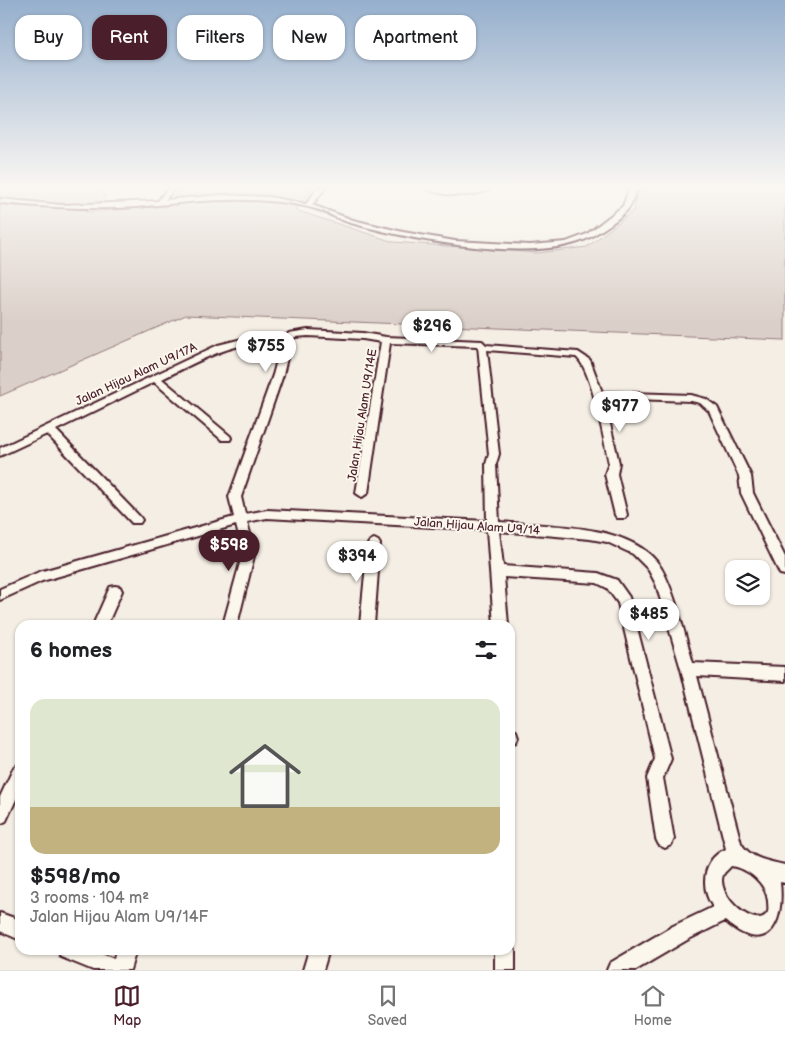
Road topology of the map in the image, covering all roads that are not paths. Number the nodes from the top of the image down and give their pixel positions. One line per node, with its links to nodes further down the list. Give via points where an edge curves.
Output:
1 (397, 232): 2 (street, via 455,243 548,247 576,241)
2 (591, 232)
3 (287, 340): 4 (street, Jalan Hijau Alam U9/17A, via 308,332); 6 (street, Jalan Hijau Alam U9/17A, via 238,340); 13 (street, via 235,497)
4 (386, 340): 5 (street, Jalan Hijau Alam U9/17A); 11 (street, Jalan Hijau Alam U9/14E)
5 (482, 346): 7 (street, Jalan Hijau Alam U9/17A, via 578,355 585,360); 15 (street, via 494,454 491,464)
6 (155, 378): 8 (street, Jalan Hijau Alam U9/17A); 9 (street)
7 (598, 395): 12 (street, via 614,463 611,474); 17 (street, via 691,398 703,401 713,409)
8 (49, 429): 10 (street, Jalan Hijau Alam U9/17A); 14 (street)
9 (226, 438)
10 (0, 452)
11 (362, 493)
12 (621, 515)
13 (242, 518): 15 (street, Jalan Hijau Alam U9/14, via 267,514); 20 (street, Jalan Hijau Alam U9/14, via 39,577); 22 (street, via 249,552)
14 (136, 520)
15 (493, 526): 18 (street); 25 (street, Jalan Hijau Alam U9/14, via 590,534 610,538 637,551 653,566 662,584)
16 (374, 544): 23 (street)
17 (785, 570)
18 (497, 571): 24 (street); 29 (street, via 598,578 612,584 624,601 663,759 655,778)
19 (115, 590): 21 (street)
20 (0, 595)
21 (102, 620)
22 (231, 620)
23 (367, 620)
24 (501, 620)
25 (688, 670): 26 (street); 30 (street, Jalan Hijau Alam U9/14, via 733,846)
26 (785, 674)
27 (15, 784): 28 (street)
28 (0, 815)
29 (665, 839)
30 (739, 857): 31 (street); 34 (street, via 728,857 714,869 715,892)
31 (760, 868): 32 (street); 33 (street, via 776,890)
32 (785, 874)
33 (782, 907): 34 (street, via 773,923 764,928 741,924)
34 (726, 911): 44 (street, via 680,933)
35 (0, 922): 36 (street)
36 (15, 928)
37 (80, 955): 41 (street)
38 (124, 955): 41 (street)
39 (318, 955): 42 (street)
40 (505, 955): 43 (street)
41 (118, 970)
42 (313, 970)
43 (505, 970)
44 (617, 970)

